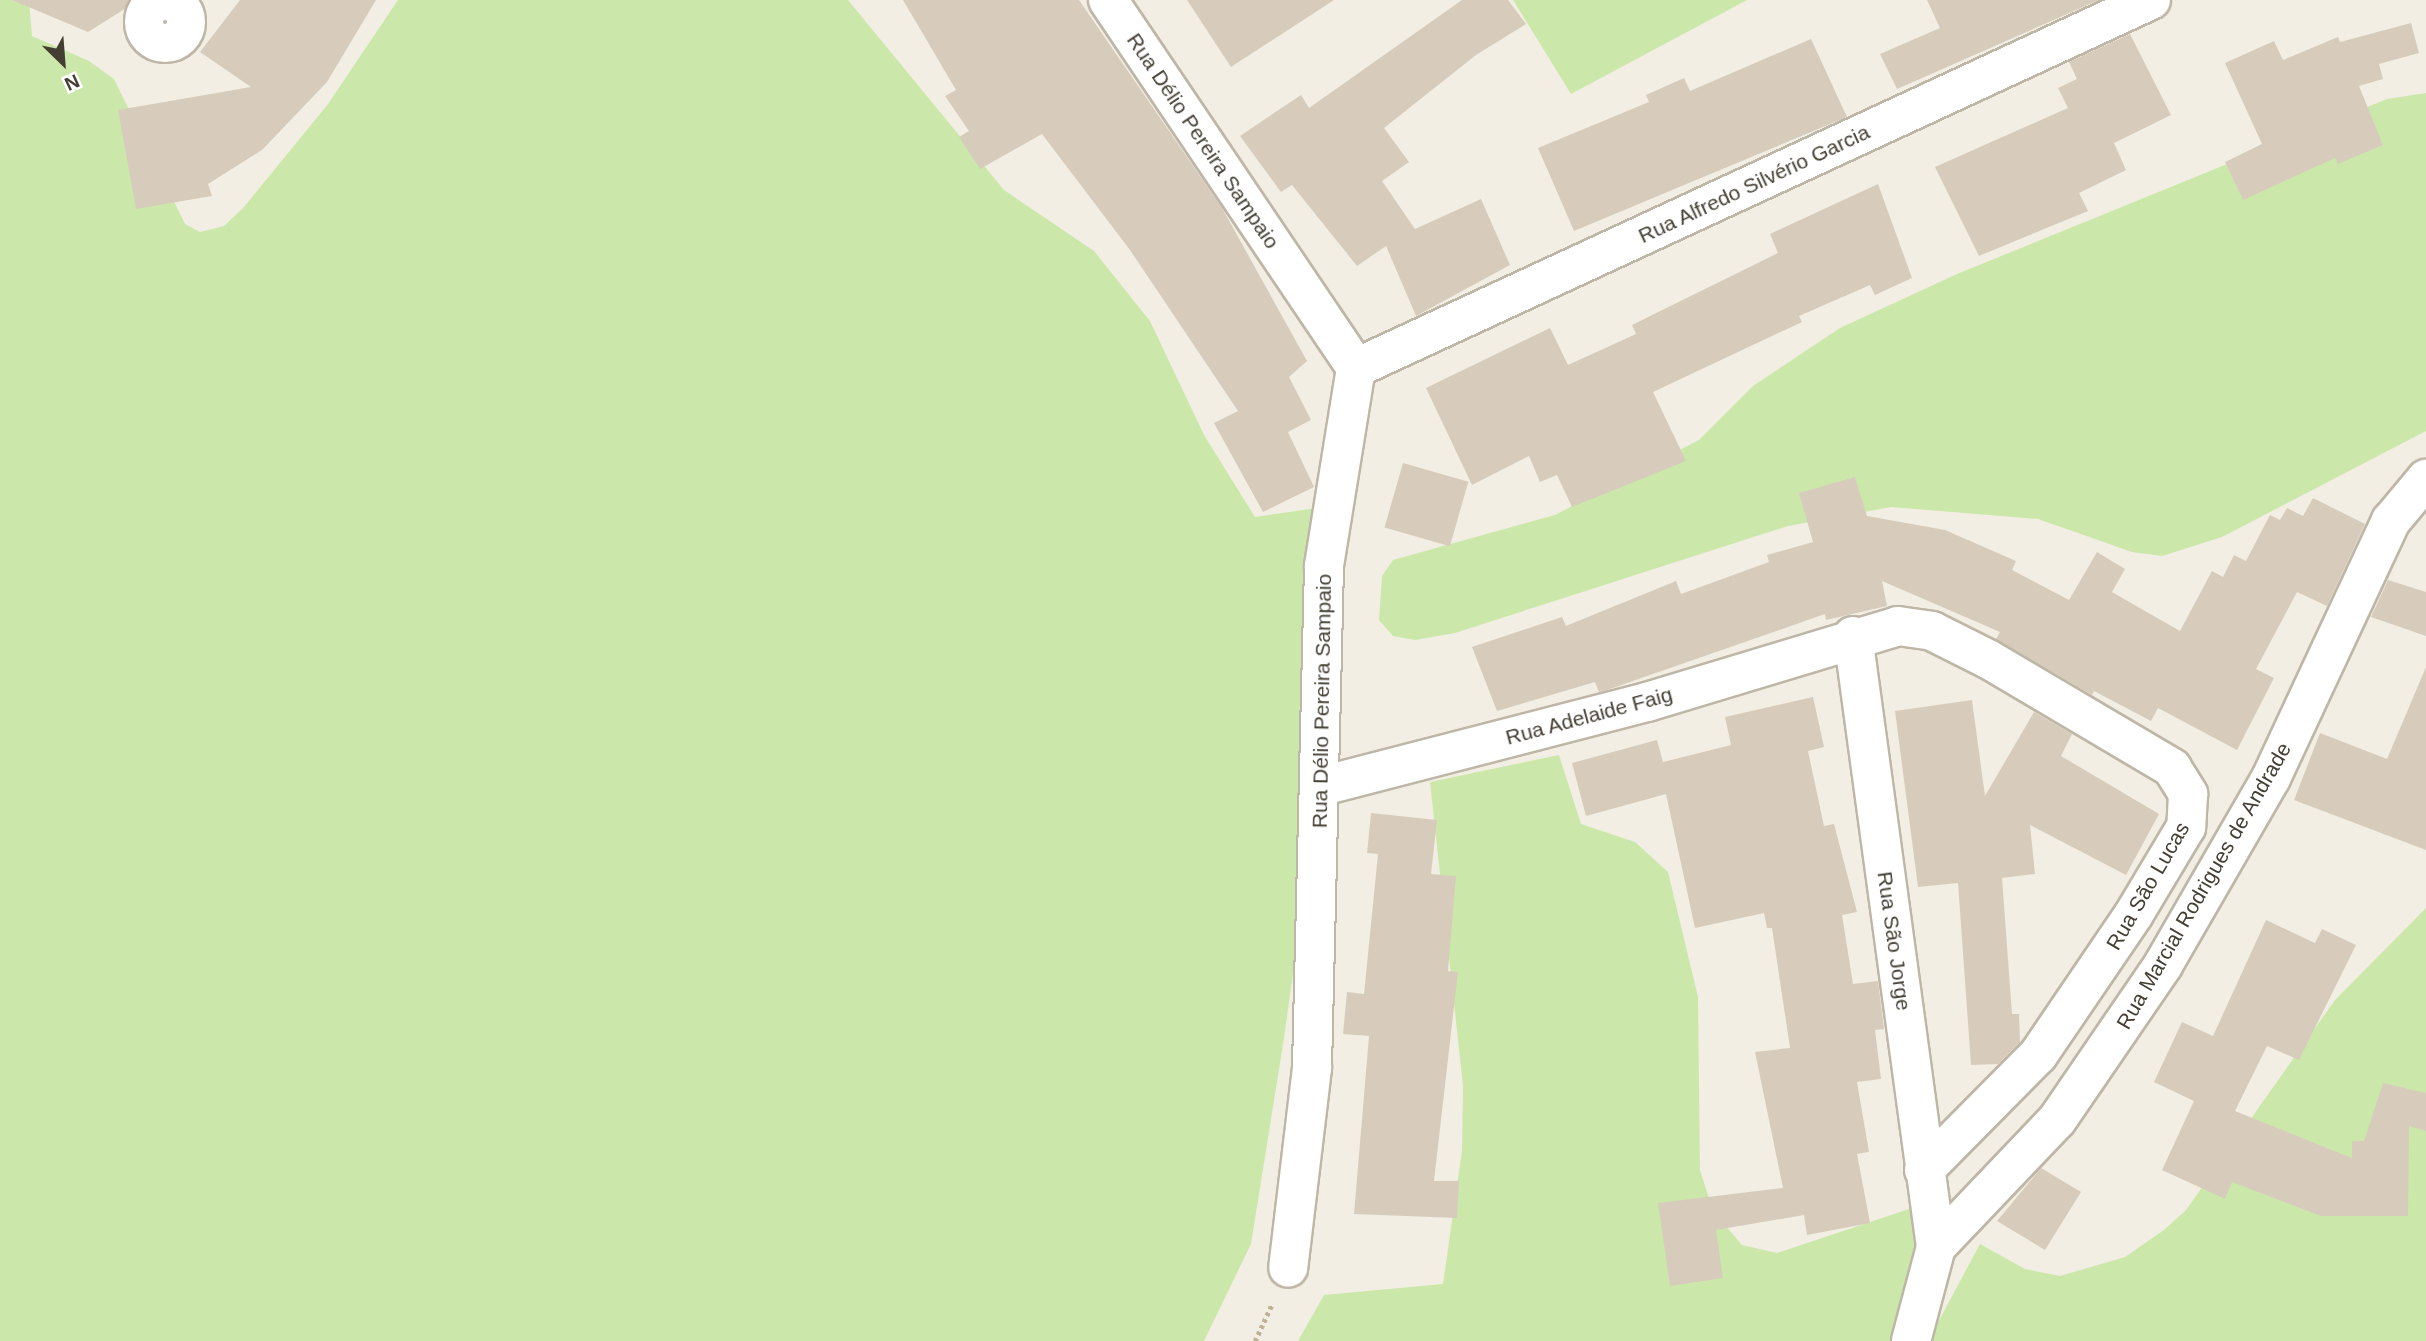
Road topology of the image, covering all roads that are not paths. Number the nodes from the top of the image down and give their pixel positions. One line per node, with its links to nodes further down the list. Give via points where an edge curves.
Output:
1 (1108, 0): 3 (street, Rua Délio Pereira Sampaio)
2 (2151, 0): 3 (street, Rua Alfredo Silvério Garcia)
3 (1356, 368): 6 (street, Rua Délio Pereira Sampaio, via 1324,566)
4 (2426, 479): 8 (street, Rua Marcial Rodrigues de Andrade, via 2391,521 2271,778 2163,965 2057,1120)
5 (1853, 636): 6 (street, Rua Adelaide Faig, via 1647,702); 7 (street, Rua São Jorge); 7 (street, Rua São Lucas, via 1898,626 1932,631 2172,768 2190,803 2186,827 2082,997 2038,1055)
6 (1322, 786): 9 (street, Rua Délio Pereira Sampaio, via 1312,1068)
7 (1924, 1170): 8 (street, Rua São Jorge)
8 (1936, 1247): 10 (street, Rua Marcial Rodrigues de Andrade)
9 (1288, 1268)
10 (1910, 1341)

